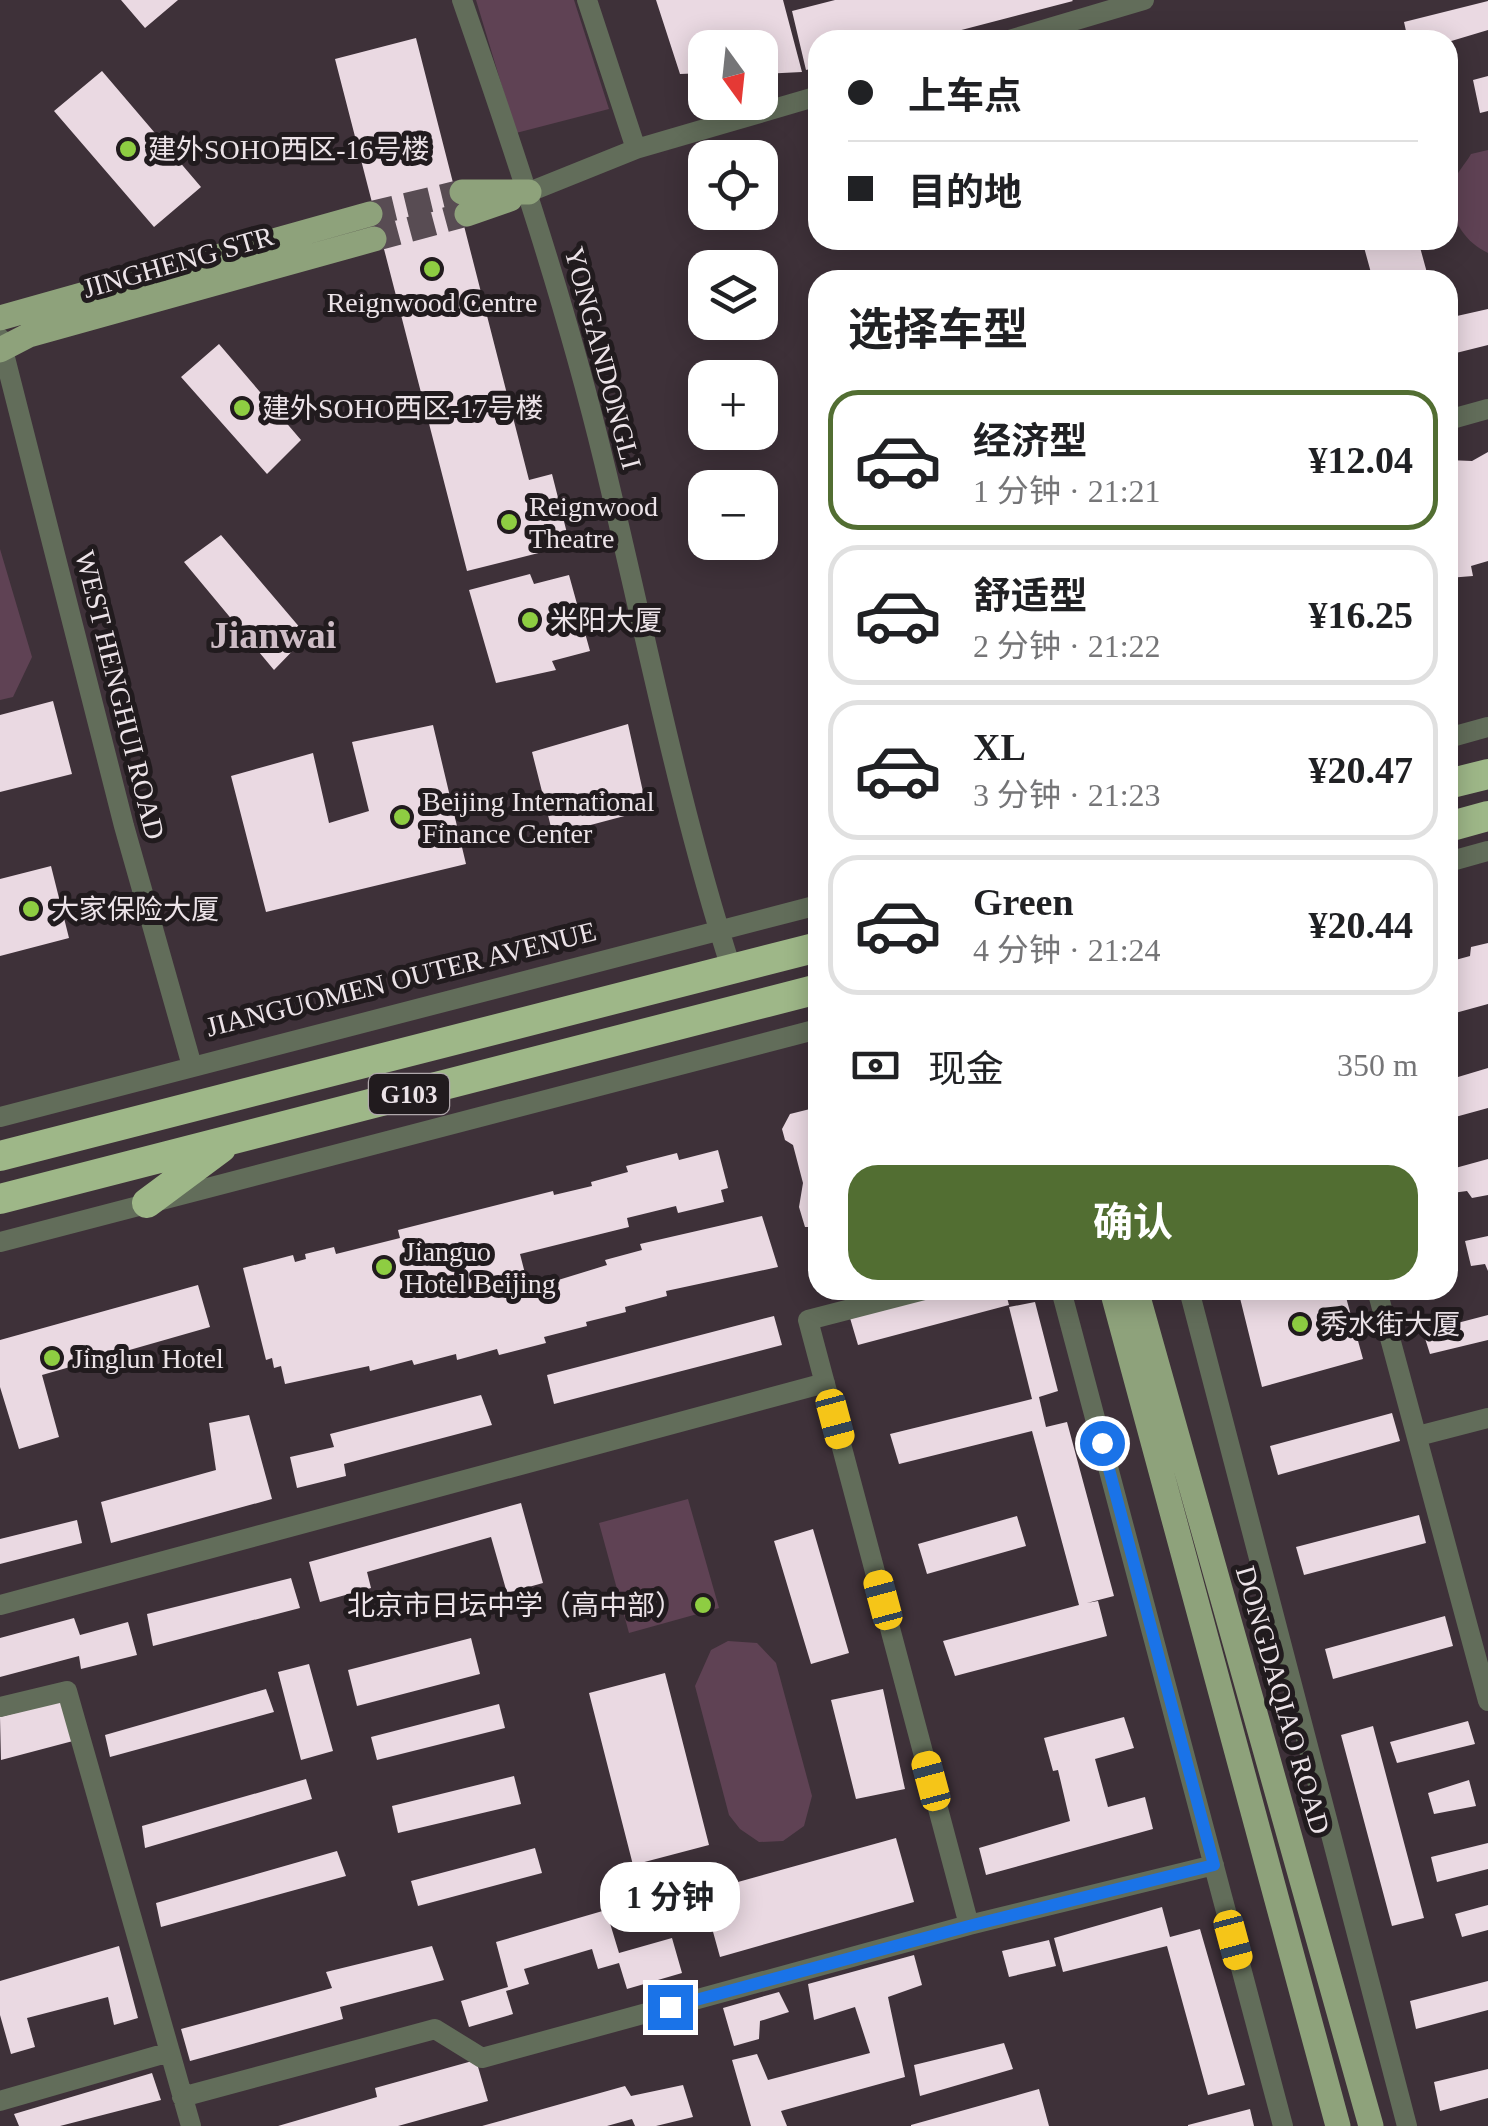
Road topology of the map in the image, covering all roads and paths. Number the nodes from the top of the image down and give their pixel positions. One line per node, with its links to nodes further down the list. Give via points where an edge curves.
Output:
1 (462, 0): 7 (street, YONGANDONGLI)
2 (588, 0): 6 (street)
3 (1144, 0): 4 (street)
4 (1043, 30)
5 (808, 99): 6 (street)
6 (636, 150): 7 (street)
7 (529, 192): 8 (main road); 22 (street, YONGANDONGLI, via 603,458)
8 (464, 203)
9 (0, 318): 10 (main road, JINGHENG STR, via 372,226)
10 (1, 345): 27 (street, WEST HENGHUI ROAD)
11 (1488, 409): 12 (street)
12 (1458, 417)
13 (1488, 728): 14 (street)
14 (1458, 736)
15 (1488, 774): 16 (highway)
16 (1458, 782)
17 (1488, 816): 18 (highway)
18 (1458, 824)
19 (1488, 851): 20 (street)
20 (1458, 859)
21 (808, 908): 22 (street, JIANGUOMEN OUTER AVENUE)
22 (719, 931): 24 (street, YONGANDONGLI); 27 (street, JIANGUOMEN OUTER AVENUE)
23 (808, 949): 24 (highway, G103)
24 (731, 968): 30 (highway, G103)
25 (808, 992): 29 (highway, G103)
26 (808, 1032): 32 (street)
27 (192, 1066): 28 (street, JIANGUOMEN OUTER AVENUE)
28 (0, 1117)
29 (234, 1138): 31 (highway, G103); 32 (highway)
30 (6, 1152)
31 (0, 1200)
32 (147, 1202): 33 (street)
33 (0, 1242)
34 (885, 1300): 40 (street, via 808,1320)
35 (1064, 1300): 46 (street)
36 (1115, 1300): 53 (main road, DONGDAQIAO ROAD)
37 (1143, 1300): 54 (main road, DONGDAQIAO ROAD)
38 (1191, 1300): 55 (street)
39 (1380, 1300): 42 (street)
40 (825, 1383): 43 (street); 47 (street)
41 (1488, 1418): 42 (street)
42 (1418, 1436): 44 (street)
43 (0, 1605)
44 (1488, 1701)
45 (0, 1707): 48 (street, via 67,1691)
46 (1214, 1865): 47 (street); 52 (street)
47 (969, 1926): 49 (street, via 482,2058 435,2029)
48 (170, 2052): 49 (street); 50 (street)
49 (182, 2097): 51 (street)
50 (0, 2101)
51 (190, 2126)
52 (1283, 2126)
53 (1338, 2126)
54 (1371, 2126)
55 (1406, 2126)

